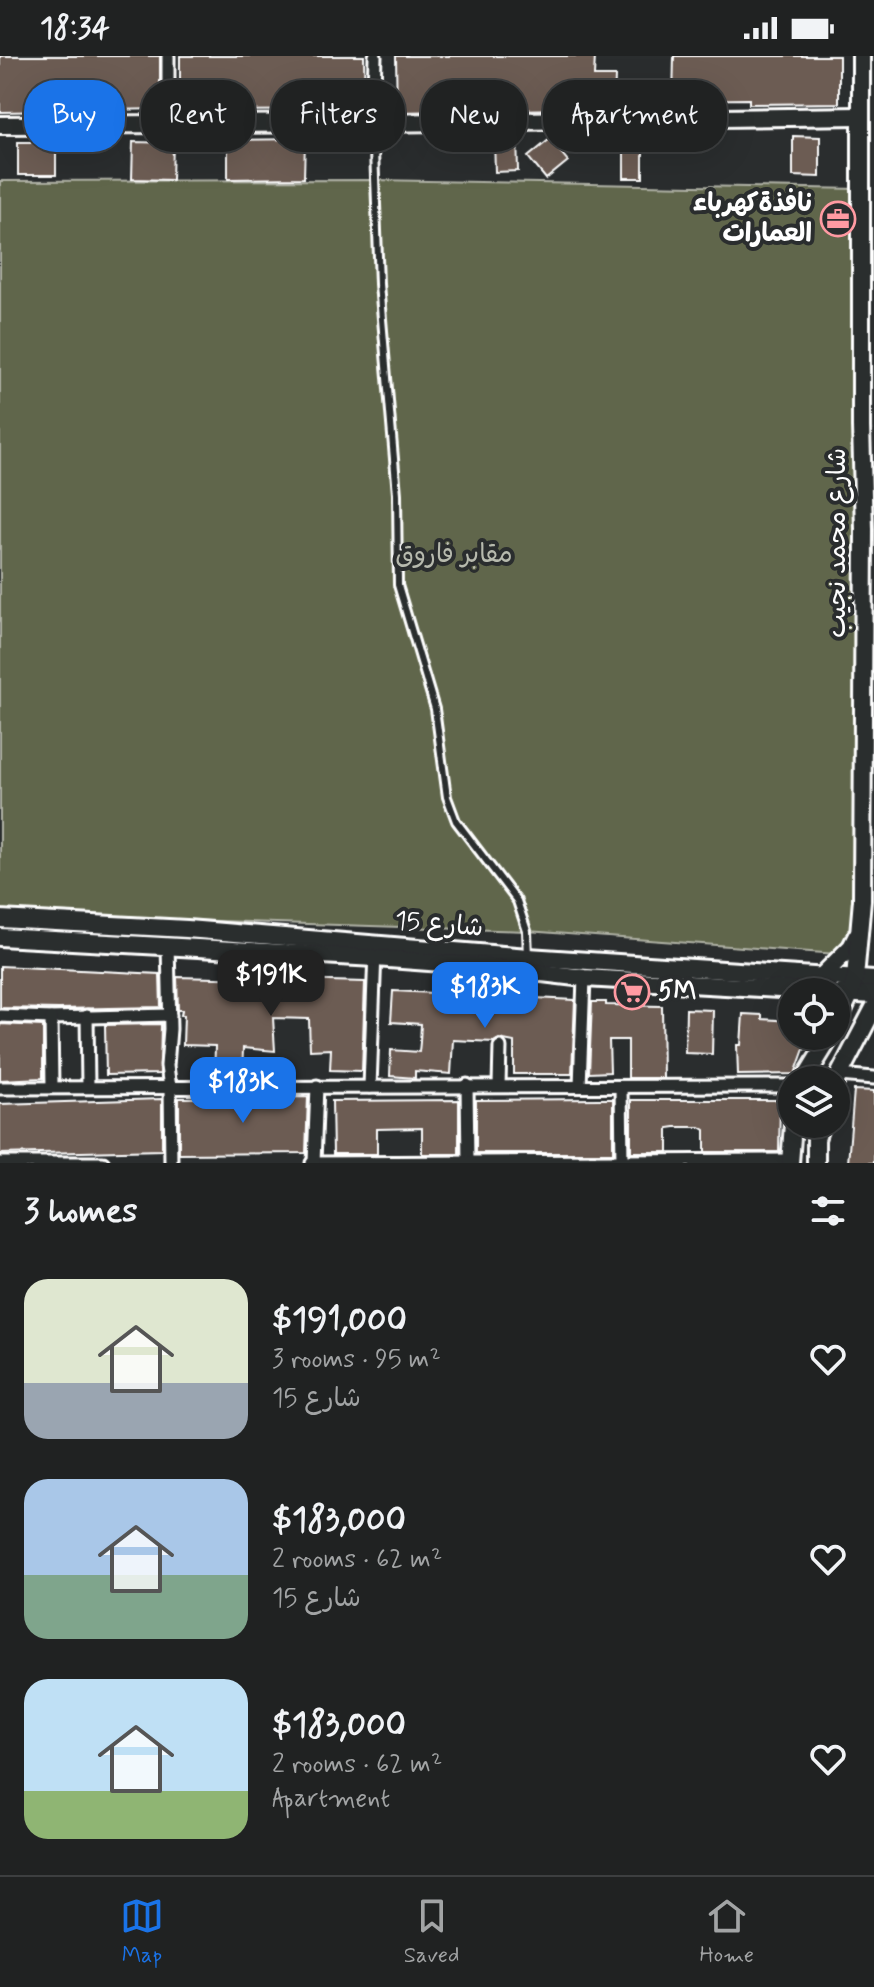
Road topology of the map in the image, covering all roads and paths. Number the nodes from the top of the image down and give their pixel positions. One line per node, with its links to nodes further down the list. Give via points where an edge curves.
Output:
1 (168, 56): 4 (street)
2 (375, 56): 5 (street)
3 (861, 56): 6 (street, شارع محمد نجيب)
4 (168, 80)
5 (374, 80)
6 (860, 116): 8 (street); 11 (street, شارع محمد نجيب)
7 (141, 122): 9 (street)
8 (405, 123)
9 (0, 125)
10 (374, 152): 19 (lane, via 397,494 398,585 435,709 451,810 517,901 527,931)
11 (869, 474): 13 (street, شارع محمد نجيب)
12 (874, 509): 13 (street, via 866,515)
13 (864, 529): 15 (street, شارع محمد نجيب)
14 (0, 919): 18 (street, شارع 15)
15 (860, 930): 20 (street); 23 (street, شارع محمد نجيب)
16 (0, 937): 17 (street, شارع 15)
17 (168, 945): 18 (street, شارع 15); 30 (street)
18 (375, 951): 19 (street, شارع 15); 21 (street, شارع 15); 47 (street)
19 (528, 957): 20 (street, شارع 15)
20 (823, 975): 22 (street, شارع 15)
21 (584, 978): 26 (street, شارع 15); 45 (street)
22 (827, 978)
23 (846, 978)
24 (874, 980): 25 (street, شارع 15)
25 (850, 987)
26 (778, 989)
27 (850, 990): 28 (street, شارع 15)
28 (874, 995)
29 (874, 1008): 35 (street)
30 (170, 1015): 32 (street); 50 (street)
31 (0, 1016): 33 (street)
32 (87, 1016): 33 (street); 43 (street)
33 (51, 1018): 42 (street)
34 (874, 1018): 35 (street)
35 (858, 1036): 37 (street)
36 (500, 1047): 41 (street)
37 (844, 1066)
38 (850, 1078): 39 (street)
39 (874, 1078)
40 (467, 1085): 41 (street); 47 (street); 54 (street)
41 (499, 1085): 45 (street)
42 (52, 1086): 43 (street); 49 (street)
43 (88, 1086): 50 (street)
44 (317, 1086): 47 (street); 50 (street); 61 (street)
45 (580, 1086): 48 (street)
46 (778, 1086): 48 (street)
47 (370, 1087)
48 (621, 1087): 55 (street)
49 (0, 1088)
50 (170, 1088): 60 (street)
51 (792, 1138): 56 (street)
52 (816, 1138): 62 (street)
53 (61, 1162): 57 (street); 58 (street)
54 (468, 1162): 55 (street); 61 (street)
55 (622, 1162): 56 (street)
56 (790, 1162)
57 (0, 1163)
58 (92, 1163): 59 (street)
59 (103, 1163)
60 (171, 1163)
61 (313, 1163)
62 (816, 1163)

